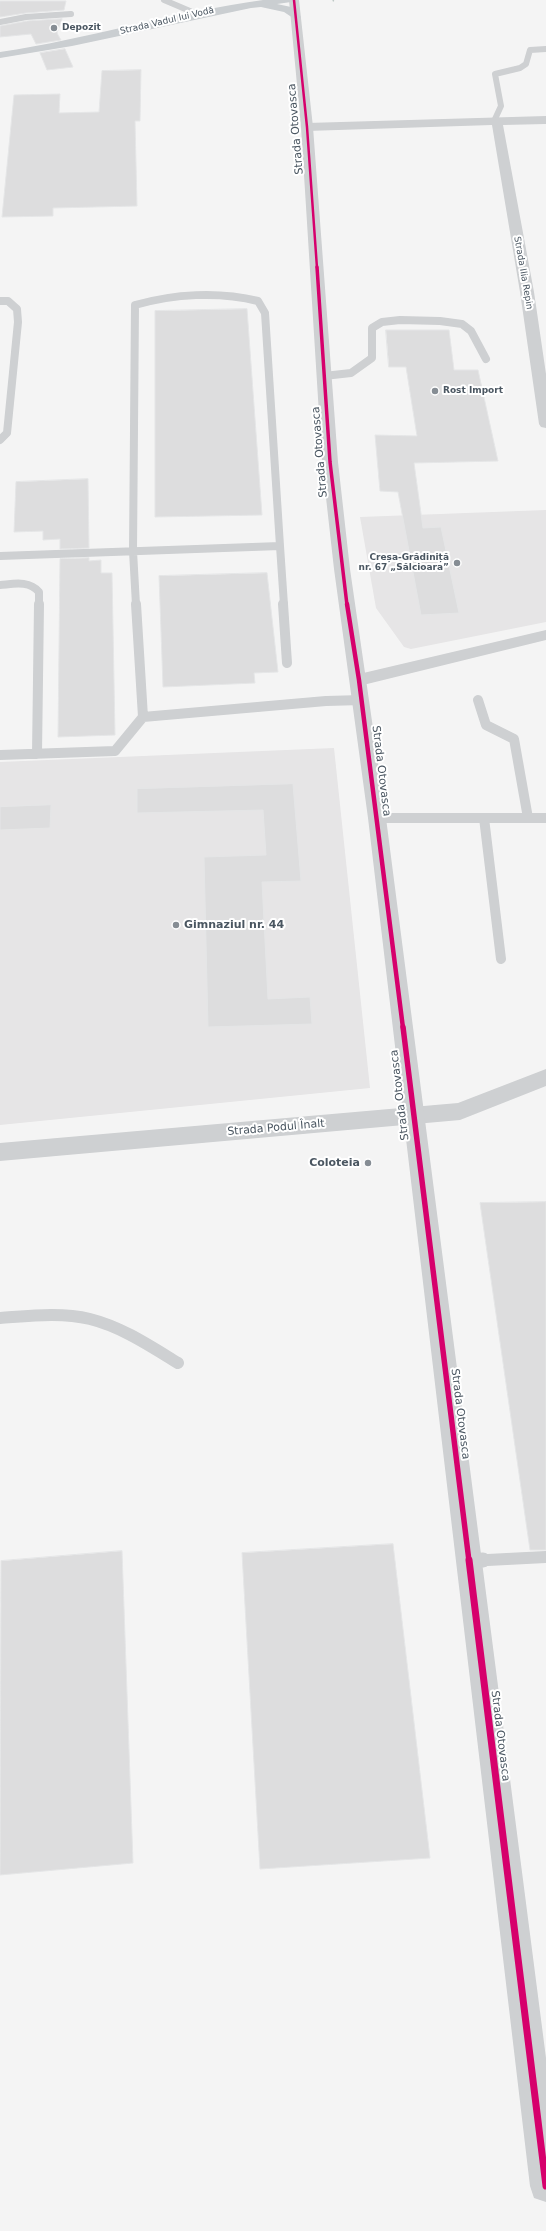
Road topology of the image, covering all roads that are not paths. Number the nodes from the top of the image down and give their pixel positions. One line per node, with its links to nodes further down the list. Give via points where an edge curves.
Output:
1 (164, 0): 5 (lane)
2 (287, 0): 5 (main road, Strada Vadul lui Vodă, via 229,7)
3 (294, 0): 6 (street, Strada Otovasca)
4 (71, 14): 7 (lane, via 26,17)
5 (198, 14): 8 (main road, Strada Vadul lui Vodă)
6 (296, 17): 8 (main road, via 291,11 283,8 256,7); 13 (street, Strada Otovasca)
7 (0, 22)
8 (122, 32): 10 (main road, Strada Vadul lui Vodă, via 55,47)
9 (546, 49): 12 (lane, via 530,50 526,64 496,74 501,106 495,119)
10 (0, 55)
11 (546, 120): 12 (street)
12 (497, 122): 13 (street); 17 (street, Strada Ilia Repin, via 518,247 534,292)
13 (307, 127): 16 (street, Strada Otovasca)
14 (0, 301): 18 (lane, via 8,301 17,309 18,322 7,433)
15 (486, 359): 16 (lane, via 480,353 475,333 466,325 405,319 383,321 372,328 372,358 351,373)
16 (324, 376): 25 (street, Strada Otovasca, via 342,569)
17 (546, 424)
18 (0, 440)
19 (280, 546): 20 (lane); 20 (lane, via 265,313 258,301 234,295 163,297 135,305); 24 (lane)
20 (133, 551): 21 (lane); 28 (lane)
21 (0, 556)
22 (0, 585): 29 (lane, via 28,584 36,587 39,592)
23 (546, 635): 25 (street)
24 (287, 663)
25 (359, 680): 26 (street, Strada Otovasca)
26 (362, 700): 28 (lane); 31 (street, Strada Otovasca)
27 (478, 700): 33 (lane, via 486,725 514,739)
28 (143, 717): 29 (lane, via 115,750)
29 (36, 754): 30 (lane)
30 (0, 756)
31 (378, 818): 32 (lane); 37 (street, Strada Otovasca)
32 (484, 818): 33 (lane); 35 (lane)
33 (528, 818): 34 (lane)
34 (546, 818)
35 (502, 959)
36 (546, 1077): 37 (street, Strada Podul Înalt, via 460,1111)
37 (413, 1115): 38 (street, Strada Podul Înalt); 42 (street, Strada Otovasca)
38 (0, 1152)
39 (0, 1318): 40 (lane, via 88,1319 109,1325 152,1346)
40 (178, 1363)
41 (546, 1557): 42 (lane)
42 (468, 1561): 43 (street, Strada Otovasca)
43 (546, 2186)

